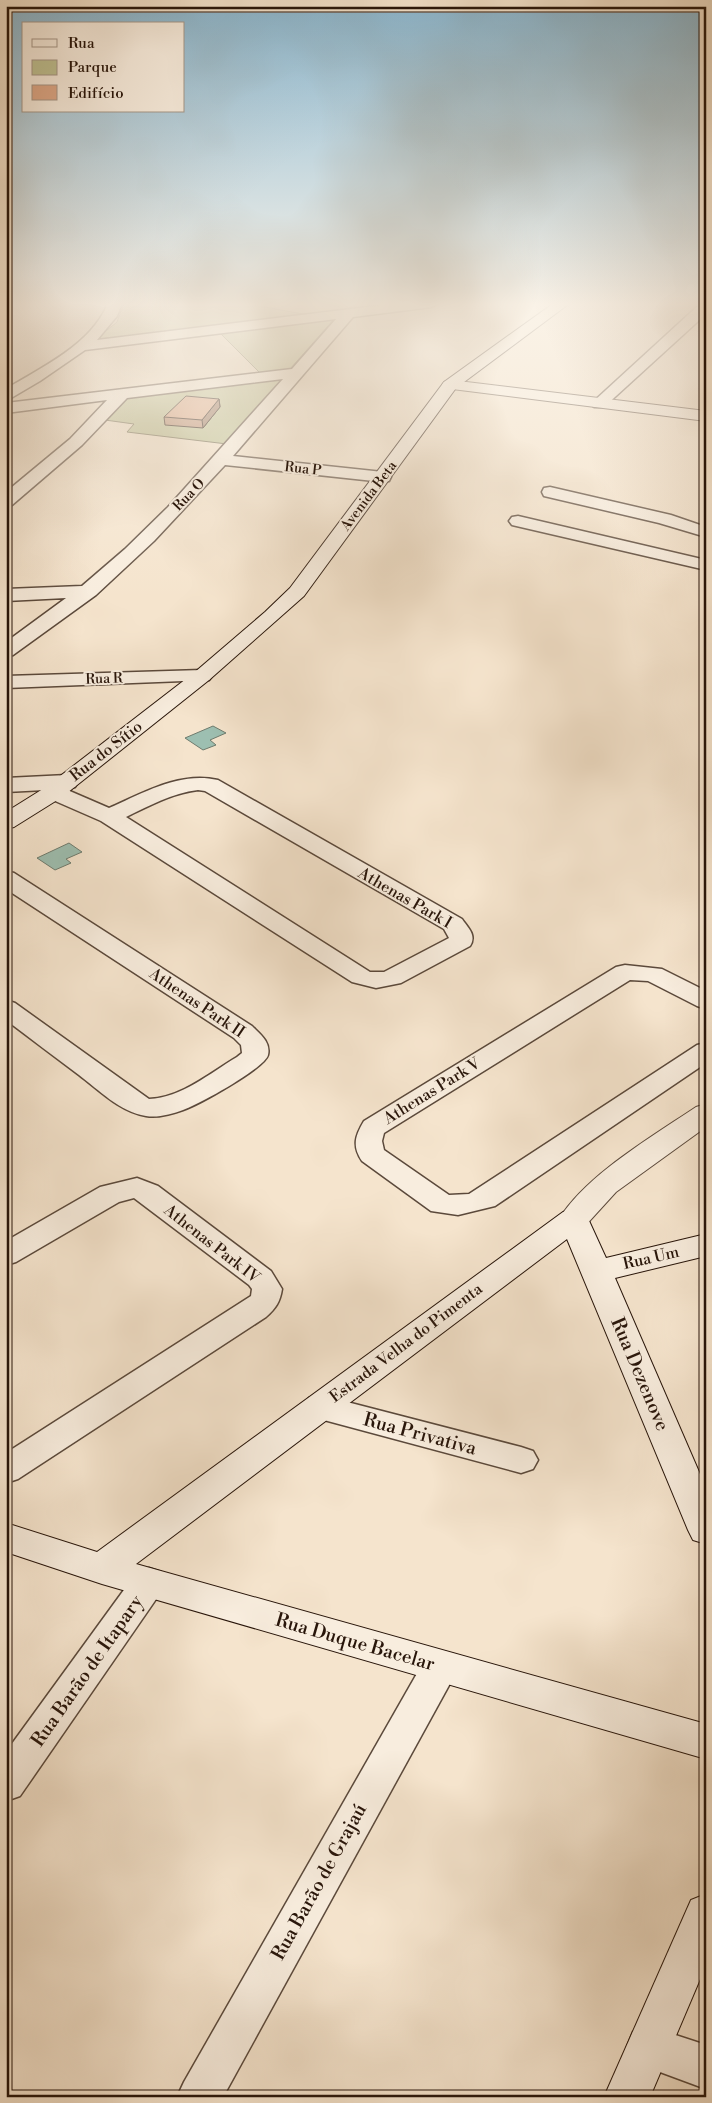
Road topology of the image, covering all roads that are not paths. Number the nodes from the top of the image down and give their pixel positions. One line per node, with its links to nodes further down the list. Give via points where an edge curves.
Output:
1 (60, 401): 8 (street)
2 (115, 401): 13 (street, via 76,442)
3 (271, 401): 10 (street, Rua O)
4 (438, 401): 11 (main road, Avenida Beta)
5 (577, 401): 7 (main road)
6 (602, 401): 7 (street)
7 (599, 404): 9 (main road)
8 (6, 408)
9 (706, 416)
10 (222, 460): 11 (street, Rua P); 19 (street, Rua O, via 148,538)
11 (383, 477): 22 (main road, Avenida Beta, via 297,592)
12 (550, 492): 15 (street)
13 (6, 501)
14 (518, 521): 18 (street)
15 (706, 532)
16 (667, 538): 17 (street)
17 (706, 547)
18 (706, 565)
19 (89, 591): 20 (street); 21 (street, Rua O)
20 (6, 595)
21 (6, 651)
22 (202, 676): 23 (street, Rua R); 25 (main road, Rua do Sítio)
23 (6, 682)
24 (6, 785): 25 (street)
25 (61, 787): 26 (street, Athenas Park I); 27 (main road, Rua do Sítio)
26 (109, 816): 26 (street, Athenas Park I, via 370,980 392,978 461,941 453,924 210,785 183,785)
27 (6, 822)
28 (6, 878): 30 (street, Athenas Park II, via 243,1032 254,1043 255,1055 182,1101 163,1108 147,1108 134,1103)
29 (706, 1001): 31 (street, Athenas Park V, via 653,974 625,972 374,1127 368,1136 368,1146 372,1155 441,1204 469,1205 485,1199)
30 (6, 1008)
31 (706, 1051)
32 (706, 1113): 33 (main road, Estrada Velha do Pimenta, via 605,1185)
33 (574, 1219): 36 (main road, Rua Dezenove); 37 (main road, Estrada Velha do Pimenta)
34 (706, 1245): 36 (main road, Rua Um)
35 (6, 1256): 39 (street, Athenas Park IV, via 110,1194 137,1188 260,1278 267,1290 265,1301 255,1309)
36 (596, 1272): 40 (main road, Rua Dezenove)
37 (320, 1407): 38 (street, Rua Privativa); 42 (main road, Estrada Velha do Pimenta)
38 (521, 1460)
39 (6, 1470)
40 (706, 1530)
41 (6, 1536): 42 (main road, Rua Duque Bacelar)
42 (102, 1569): 43 (main road, Rua Duque Bacelar)
43 (149, 1582): 44 (main road, Rua Duque Bacelar); 46 (street, Rua Barão de Itapary)
44 (440, 1666): 45 (main road, Rua Duque Bacelar); 50 (street, Rua Barão de Grajaú)
45 (706, 1742)
46 (6, 1784)
47 (706, 1914): 48 (main road)
48 (648, 2047): 49 (street); 51 (main road)
49 (706, 2067)
50 (199, 2097)
51 (628, 2097)

